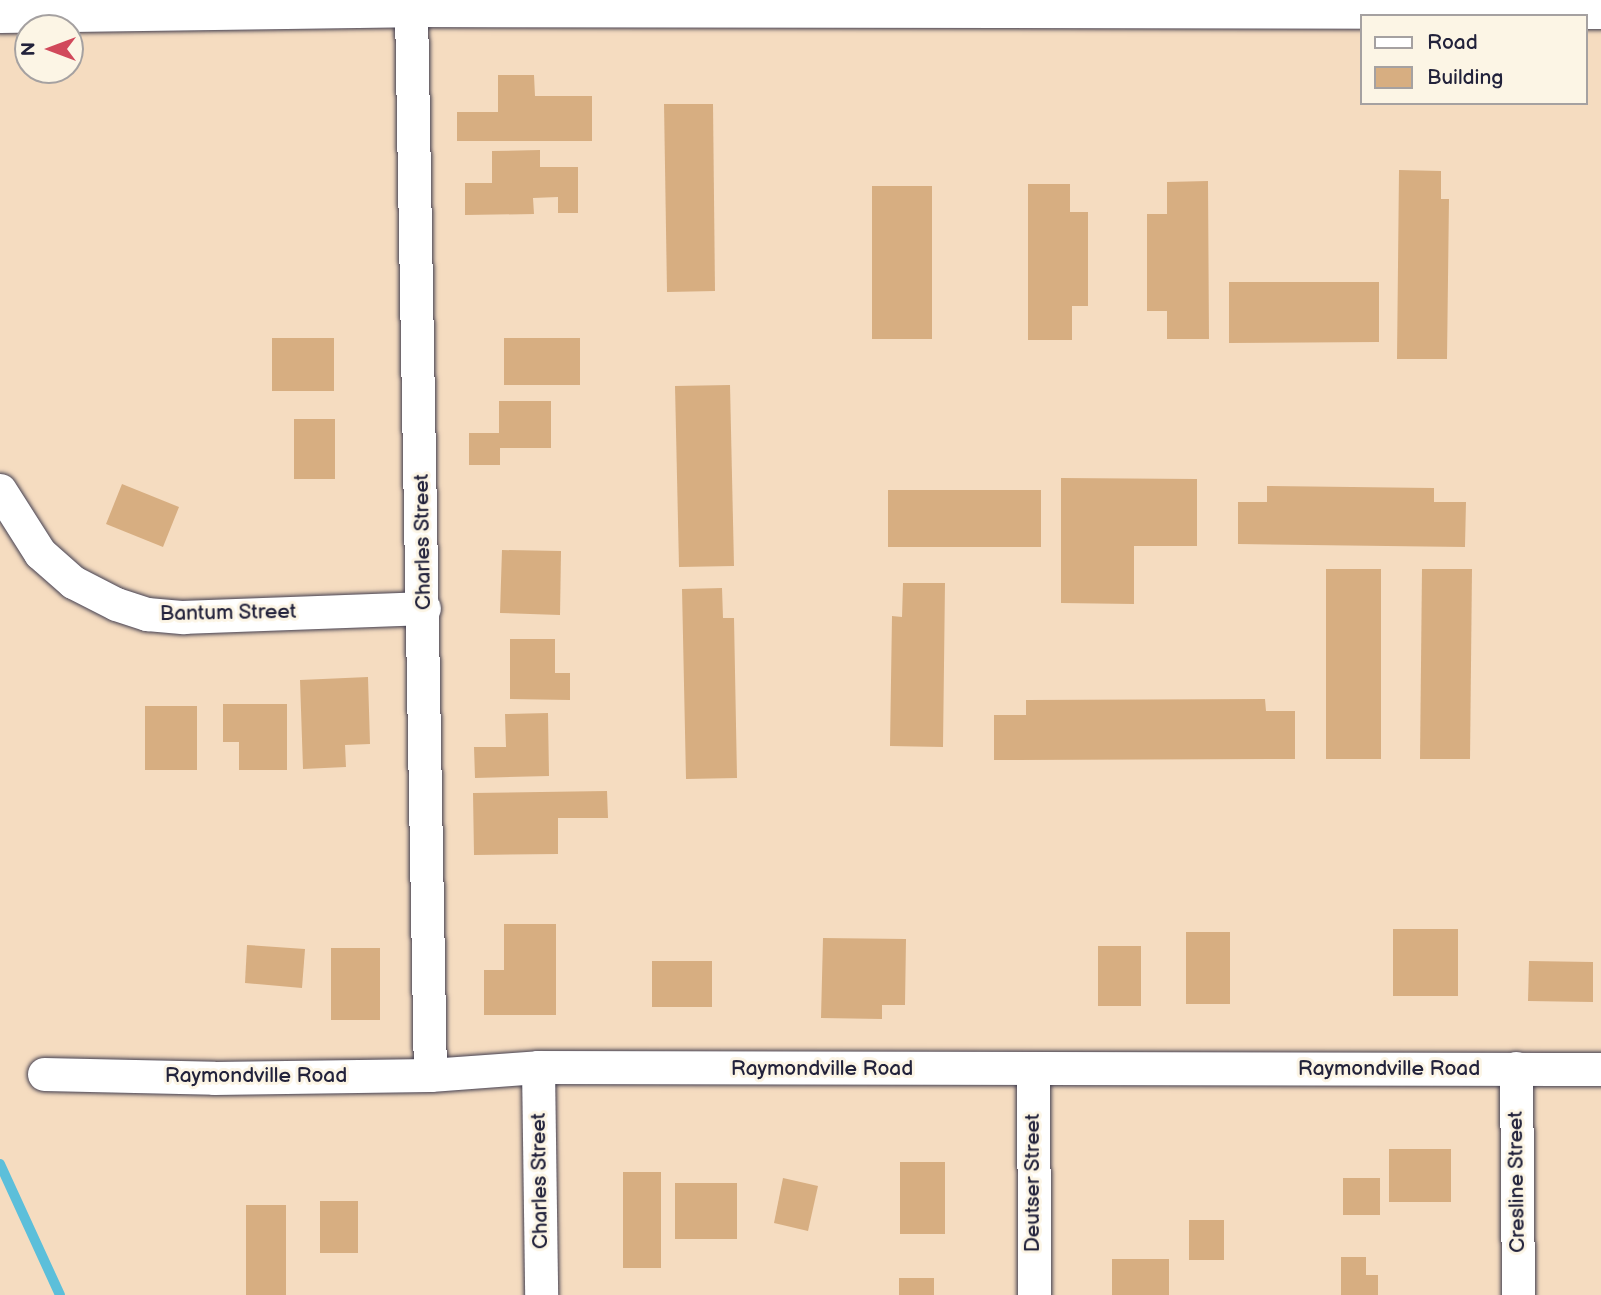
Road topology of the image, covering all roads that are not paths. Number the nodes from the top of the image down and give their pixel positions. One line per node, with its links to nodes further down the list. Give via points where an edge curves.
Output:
1 (1041, 5): 2 (street); 3 (street)
2 (411, 10): 4 (street); 6 (street, Charles Street)
3 (1601, 12)
4 (0, 16)
5 (0, 490): 6 (street, Bantum Street, via 40,553 73,582 147,614 184,617)
6 (424, 608): 12 (street, Charles Street)
7 (538, 1067): 10 (street, Raymondville Road); 12 (street, Raymondville Road); 13 (street, Charles Street)
8 (1516, 1068): 9 (street, Raymondville Road); 10 (street, Raymondville Road); 15 (street, Cresline Street)
9 (1601, 1069)
10 (1033, 1071): 14 (street, Deutser Street)
11 (44, 1074): 12 (street, Raymondville Road, via 214,1078)
12 (430, 1075)
13 (541, 1295)
14 (1034, 1295)
15 (1518, 1295)

